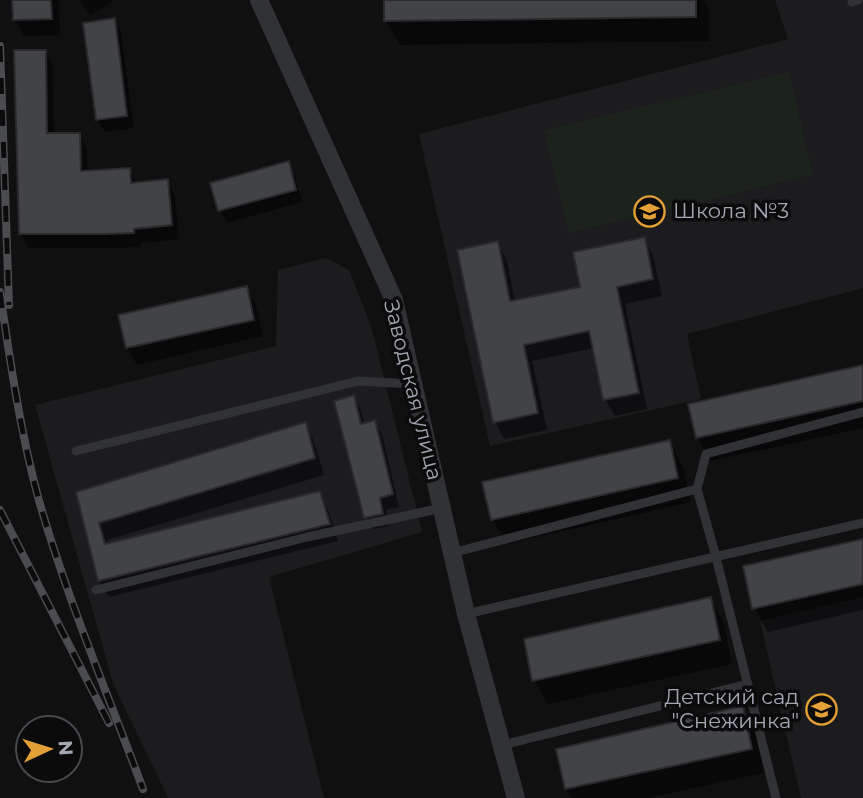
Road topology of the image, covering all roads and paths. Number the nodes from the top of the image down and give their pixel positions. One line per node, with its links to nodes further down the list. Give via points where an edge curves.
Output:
1 (259, 0): 2 (street, Заводская улица, via 394,300)
2 (413, 384): 4 (lane, via 358,381); 6 (street, Заводская улица)
3 (863, 412): 5 (lane, via 706,454)
4 (76, 451)
5 (697, 489): 8 (lane); 9 (lane)
6 (442, 508): 8 (street, Заводская улица); 10 (lane)
7 (863, 523): 9 (lane)
8 (452, 552): 11 (street, Заводская улица)
9 (716, 557): 11 (lane); 12 (lane)
10 (96, 590)
11 (466, 614): 13 (street, Заводская улица)
12 (748, 684): 13 (lane); 15 (lane)
13 (502, 745): 14 (street, Заводская улица)
14 (516, 798)
15 (776, 798)

